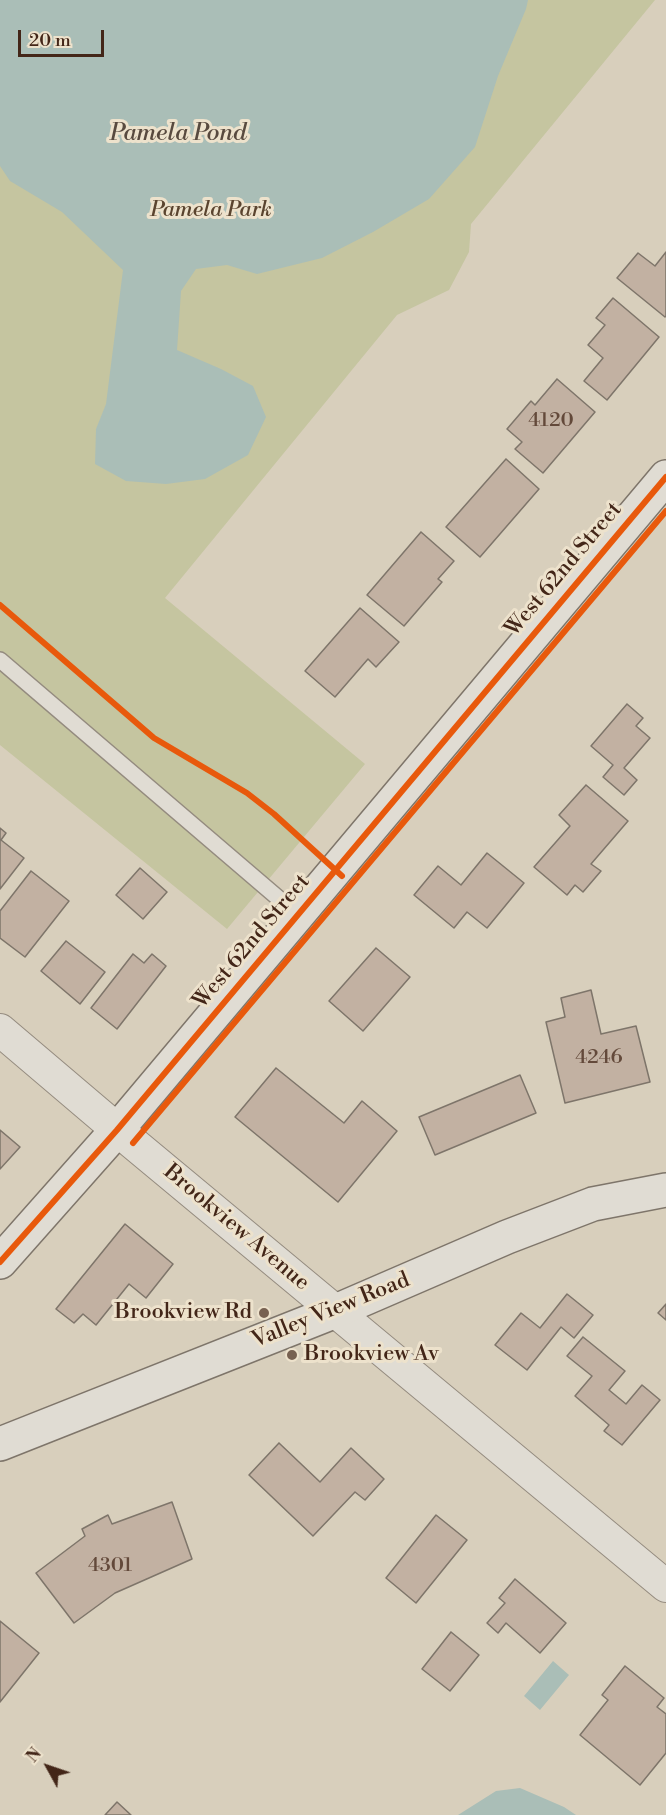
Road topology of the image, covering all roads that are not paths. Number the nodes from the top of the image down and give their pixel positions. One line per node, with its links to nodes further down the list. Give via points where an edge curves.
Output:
1 (666, 477): 3 (street, West 62nd Street)
2 (0, 660): 3 (lane)
3 (298, 915): 5 (street, West 62nd Street)
4 (0, 1030): 5 (street, Brookview Avenue)
5 (117, 1130): 7 (street, West 62nd Street); 8 (street, Brookview Avenue)
6 (666, 1190): 8 (street, Valley View Road, via 593,1204)
7 (0, 1262)
8 (336, 1311): 9 (street, Valley View Road); 10 (street, Brookview Avenue)
9 (0, 1444)
10 (666, 1586)

